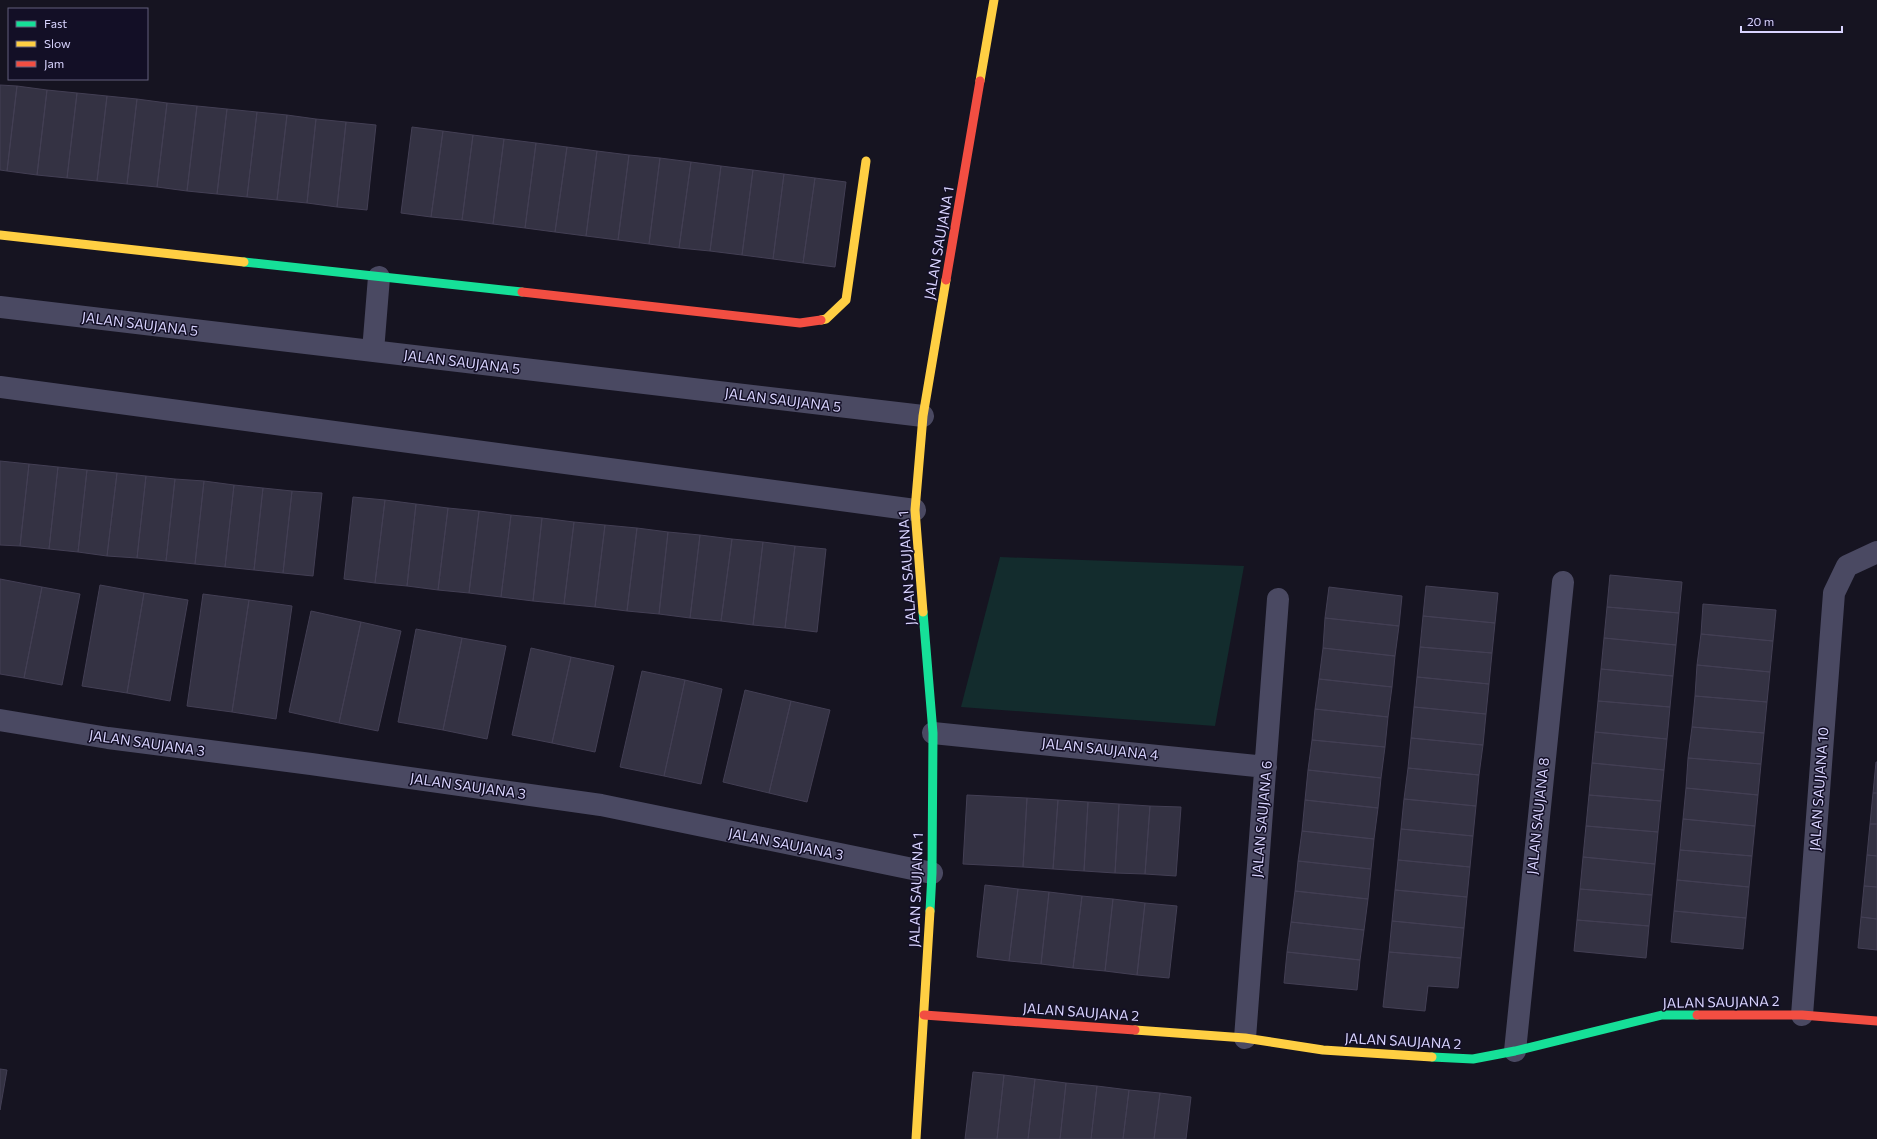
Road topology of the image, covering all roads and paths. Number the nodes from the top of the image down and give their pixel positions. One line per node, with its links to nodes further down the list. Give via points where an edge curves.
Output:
1 (994, 0): 8 (street, JALAN SAUJANA 1)
2 (866, 161): 4 (street, via 846,300 826,319 800,323)
3 (0, 235): 4 (street)
4 (380, 277): 6 (street)
5 (0, 307): 6 (street, JALAN SAUJANA 5)
6 (373, 351): 8 (street, JALAN SAUJANA 5)
7 (0, 387): 9 (street)
8 (923, 416): 9 (street, JALAN SAUJANA 1)
9 (915, 510): 14 (street, JALAN SAUJANA 1)
10 (1877, 552): 18 (street, JALAN SAUJANA 10, via 1847,566 1834,593)
11 (1563, 582): 21 (street, JALAN SAUJANA 8)
12 (1278, 600): 15 (street, JALAN SAUJANA 6)
13 (0, 720): 16 (street, JALAN SAUJANA 3, via 108,738 601,805)
14 (933, 733): 15 (street, JALAN SAUJANA 4); 16 (street, JALAN SAUJANA 1)
15 (1266, 767): 20 (street, JALAN SAUJANA 6)
16 (932, 873): 17 (street, JALAN SAUJANA 1)
17 (924, 1015): 20 (street, JALAN SAUJANA 2); 22 (street, JALAN SAUJANA 1)
18 (1802, 1015): 19 (street, JALAN SAUJANA 2); 21 (street, JALAN SAUJANA 2, via 1662,1015)
19 (1877, 1020)
20 (1245, 1038): 21 (street, JALAN SAUJANA 2, via 1324,1050 1473,1059)
21 (1515, 1051)
22 (916, 1139)

